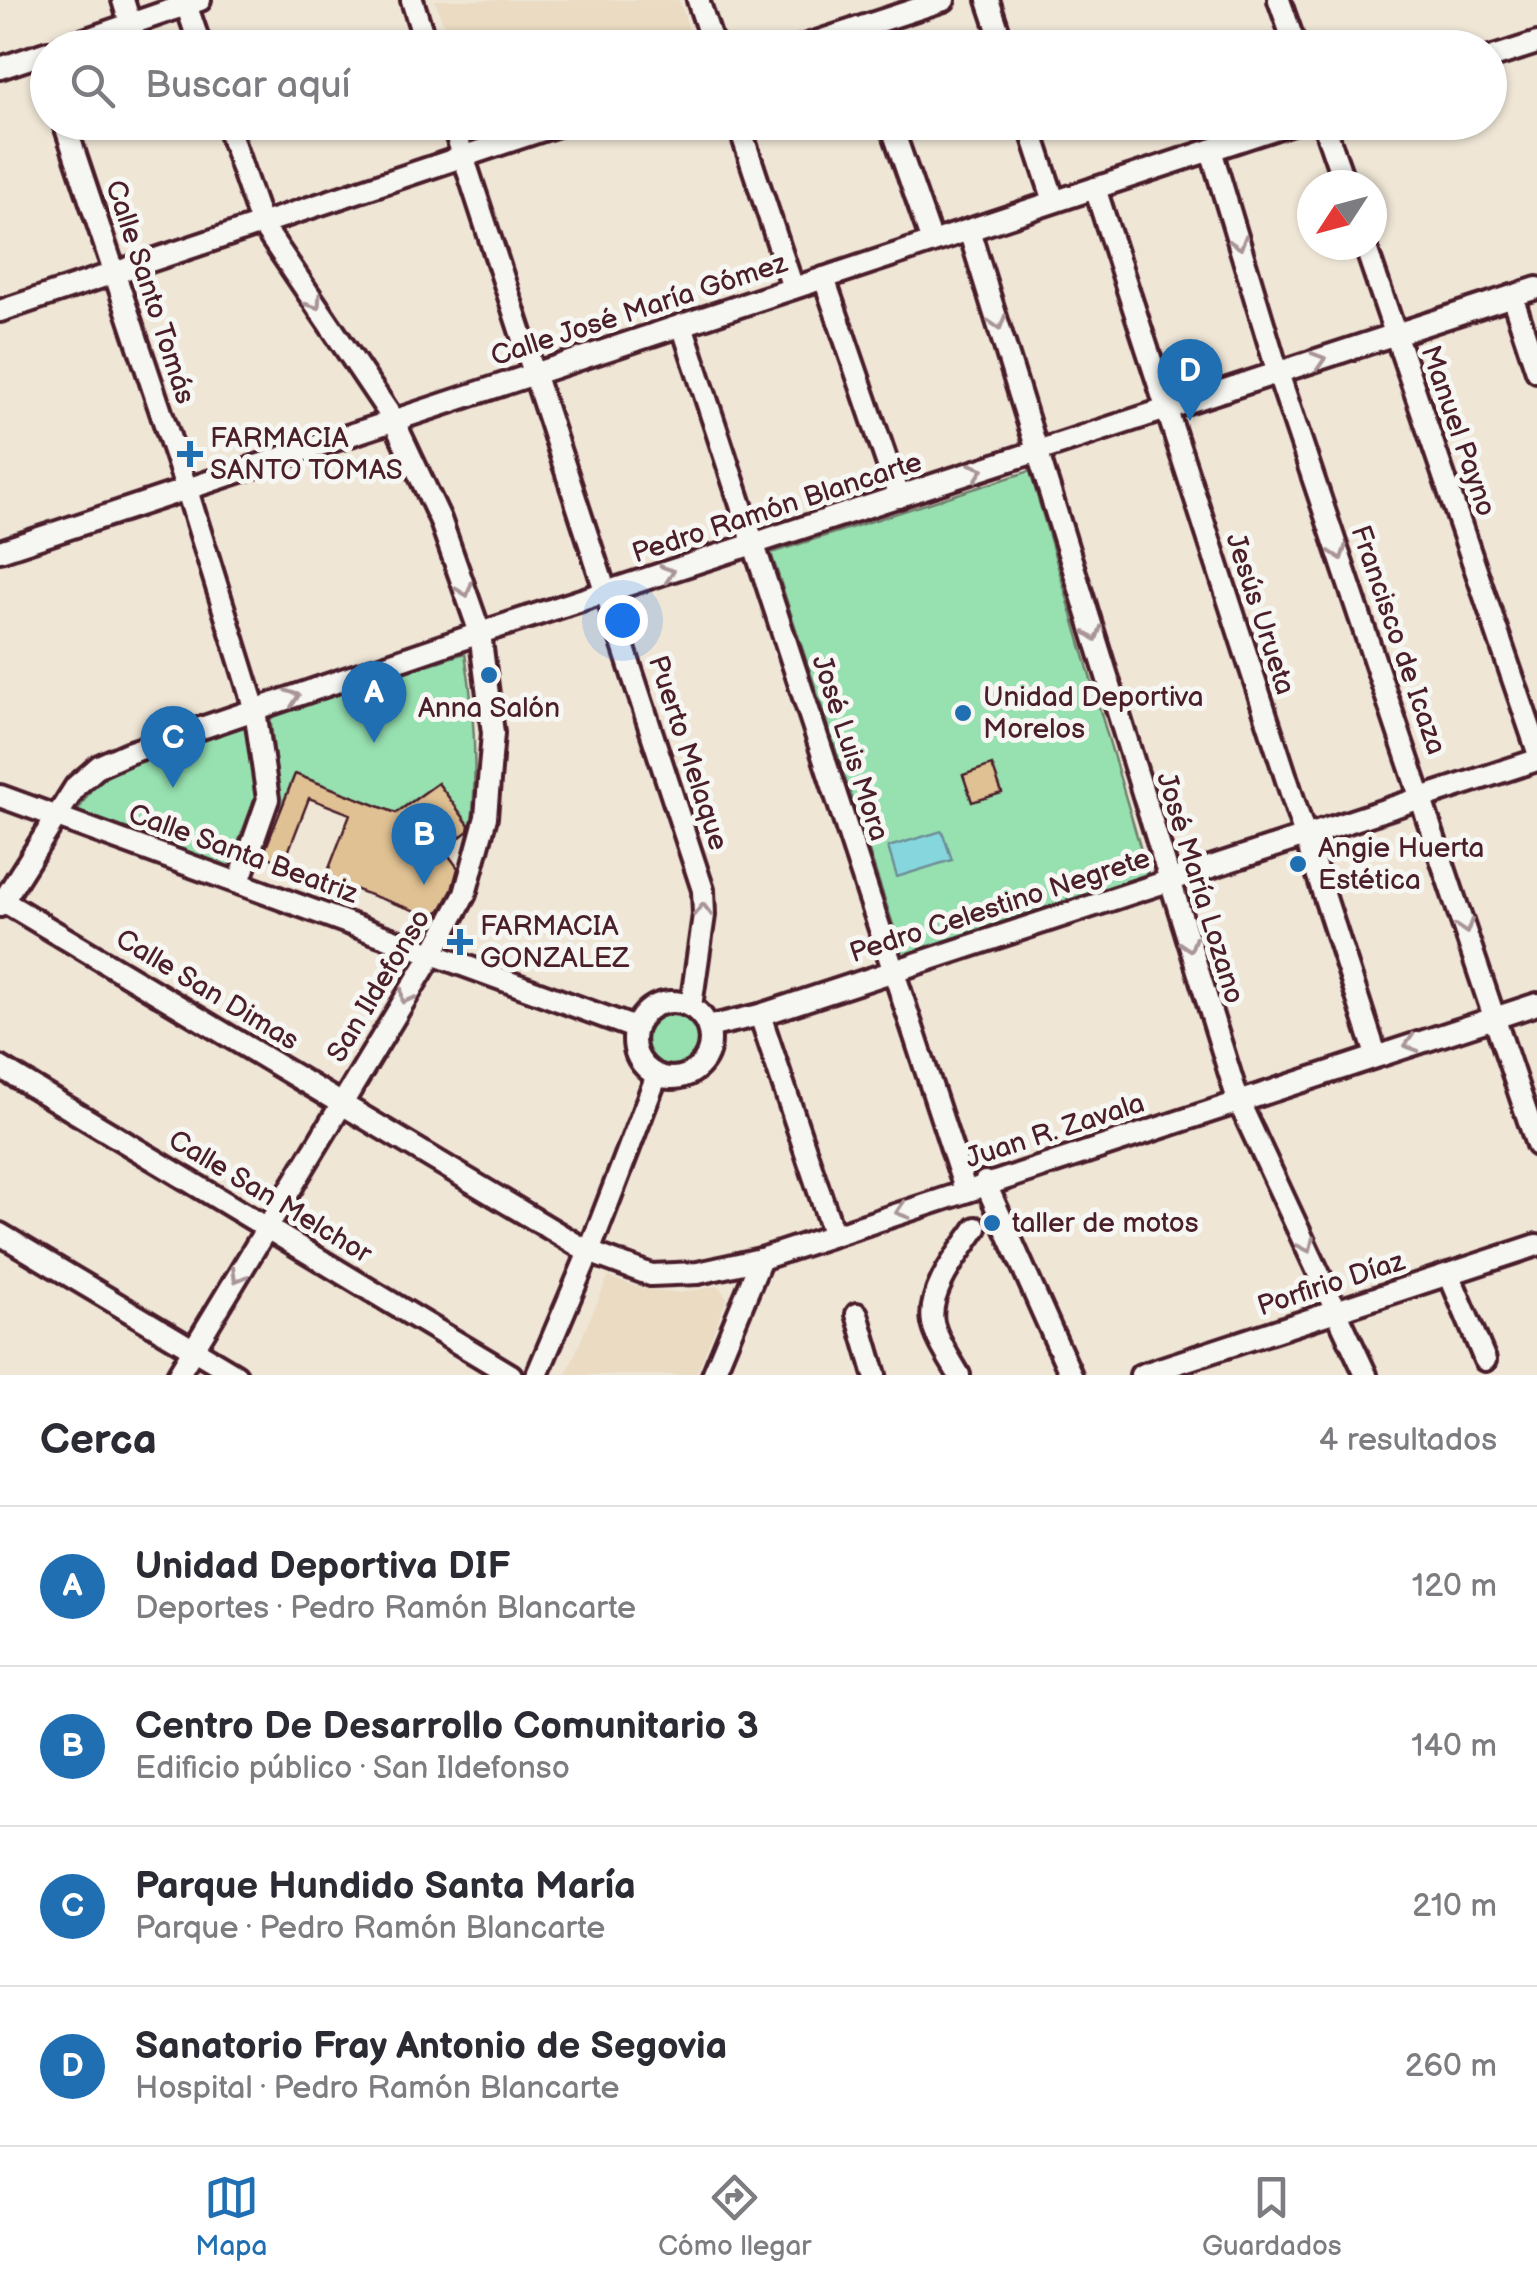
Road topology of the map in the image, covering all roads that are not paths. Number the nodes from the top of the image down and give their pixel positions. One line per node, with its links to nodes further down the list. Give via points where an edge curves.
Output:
1 (122, 0): 8 (street)
2 (412, 0): 11 (street)
3 (698, 0): 12 (street)
4 (944, 0): 13 (street)
5 (988, 0): 14 (street)
6 (1278, 0): 15 (street)
7 (193, 2): 8 (street); 10 (street)
8 (130, 23): 9 (street)
9 (113, 30)
10 (198, 30)
11 (421, 30)
12 (708, 30)
13 (878, 30)
14 (998, 30)
15 (1289, 30)
16 (1537, 42): 17 (street)
17 (1507, 52)
18 (30, 61): 19 (street)
19 (0, 68)
20 (70, 140): 38 (street, Calle Santo Tomás)
21 (232, 140): 34 (street, San Ildefonso)
22 (458, 140): 30 (street, Puerto Melaque)
23 (512, 140): 30 (street)
24 (744, 140): 40 (street)
25 (896, 140): 36 (street)
26 (1034, 140): 33 (street)
27 (1241, 140): 29 (street, Calle José María Gómez)
28 (1330, 140): 31 (street)
29 (1211, 150): 32 (street, Calle José María Gómez); 48 (street, Francisco de Icaza, one-way to 48)
30 (463, 156): 34 (street); 47 (street, Puerto Melaque)
31 (1340, 170)
32 (1095, 188): 33 (street, Calle José María Gómez); 49 (street, Jesús Urueta)
33 (1054, 201): 35 (street, Calle José María Gómez)
34 (260, 222): 38 (street); 50 (street, San Ildefonso, one-way to 50)
35 (969, 230): 36 (street, Calle José María Gómez); 51 (street, José María Lozano, one-way to 51)
36 (932, 242): 39 (street, Calle José María Gómez)
37 (1370, 260): 45 (street, Manuel Payno)
38 (115, 274): 43 (street); 52 (street, Calle Santo Tomás)
39 (824, 278): 40 (street, Calle José María Gómez); 53 (street)
40 (792, 288): 44 (street, Calle José María Gómez)
41 (1537, 288): 42 (street, Pedro Ramón Blancarte)
42 (1512, 296): 45 (street, Pedro Ramón Blancarte); 46 (street)
43 (0, 311)
44 (682, 324): 47 (street, Calle José María Gómez); 54 (street, José Luis Mora)
45 (1396, 335): 48 (street, Pedro Ramón Blancarte, one-way to 45); 59 (street, Manuel Payno)
46 (1537, 371)
47 (535, 373): 50 (street, Calle José María Gómez); 56 (street, Puerto Melaque)
48 (1278, 373): 49 (street, Pedro Ramón Blancarte); 62 (street, Francisco de Icaza, one-way to 62)
49 (1165, 410): 51 (street, Pedro Ramón Blancarte); 64 (street, Jesús Urueta)
50 (393, 419): 52 (street, Calle José María Gómez); 57 (street, San Ildefonso, one-way to 57, via 440,519)
51 (1038, 451): 53 (street, Pedro Ramón Blancarte, one-way to 51); 65 (street, José María Lozano, one-way to 65)
52 (187, 490): 55 (street, Calle José María Gómez); 58 (street, Calle Santo Tomás)
53 (899, 497): 54 (street, Pedro Ramón Blancarte)
54 (754, 544): 56 (street, Pedro Ramón Blancarte, one-way to 54); 69 (street, José Luis Mora)
55 (0, 552)
56 (608, 592): 57 (street, Pedro Ramón Blancarte); 71 (street, Puerto Melaque, one-way to 56, via 703,890)
57 (480, 633): 58 (street, Pedro Ramón Blancarte, one-way to 57); 68 (street, San Ildefonso, via 493,733 486,816 472,874)
58 (256, 710): 63 (street, Pedro Ramón Blancarte, via 99,766); 66 (street, Calle Santo Tomás, via 268,800)
59 (1537, 749)
60 (1537, 760): 62 (street, Pedro Celestino Negrete)
61 (0, 796): 63 (street, Calle Santa Beatriz)
62 (1422, 796): 64 (street, Pedro Celestino Negrete); 73 (street, Francisco de Icaza, one-way to 73)
63 (56, 816): 66 (street, Calle Santa Beatriz); 67 (street, Pedro Ramón Blancarte)
64 (1304, 836): 65 (street, Pedro Celestino Negrete); 76 (street, Jesús Urueta)
65 (1168, 879): 69 (street, Pedro Celestino Negrete); 79 (street, José María Lozano, one-way to 79)
66 (240, 882): 68 (street, Calle Santa Beatriz)
67 (1, 904): 80 (street, Calle San Dimas)
68 (433, 953): 75 (street, Calle Santa Beatriz); 80 (street, San Ildefonso, one-way to 80)
69 (894, 970): 72 (street, Pedro Celestino Negrete); 82 (street, José Luis Mora)
70 (1537, 1004): 73 (street, Juan R. Zavala)
71 (691, 1006): 74 (street); 75 (street, via 652,1006)
72 (760, 1015): 74 (street, Pedro Celestino Negrete); 85 (street)
73 (1495, 1018): 76 (street, Juan R. Zavala, one-way to 76); 81 (street, Francisco de Icaza)
74 (708, 1027): 78 (street, via 707,1056 698,1068 686,1076)
75 (635, 1028): 78 (street, via 637,1056)
76 (1376, 1055): 79 (street, Juan R. Zavala)
77 (0, 1067): 83 (street, Calle San Melchor)
78 (657, 1075): 88 (street)
79 (1238, 1100): 82 (street, Juan R. Zavala); 91 (street, José María Lozano, one-way to 91)
80 (342, 1102): 83 (street, San Ildefonso); 88 (street, Calle San Dimas)
81 (1537, 1146)
82 (975, 1186): 85 (street, Juan R. Zavala, one-way to 85); 102 (street, José Luis Mora)
83 (267, 1226): 93 (street, San Ildefonso, one-way to 93); 97 (street, Calle San Melchor)
84 (976, 1228): 101 (street, via 933,1307 937,1334)
85 (833, 1233): 89 (street, Juan R. Zavala)
86 (0, 1234): 93 (street)
87 (1537, 1244): 90 (street, Porfirio Díaz)
88 (589, 1252): 89 (street, Juan R. Zavala, via 651,1275); 98 (street)
89 (761, 1259): 99 (street)
90 (1449, 1274): 91 (street, Porfirio Díaz); 94 (street)
91 (1338, 1312): 103 (street, Porfirio Díaz); 104 (street, José María Lozano)
92 (857, 1314): 100 (street)
93 (194, 1349): 95 (street, San Ildefonso); 96 (street)
94 (1485, 1360)
95 (178, 1375)
96 (236, 1375)
97 (511, 1375)
98 (537, 1375)
99 (713, 1375)
100 (875, 1375)
101 (959, 1375)
102 (1071, 1375)
103 (1141, 1375)
104 (1366, 1375)

